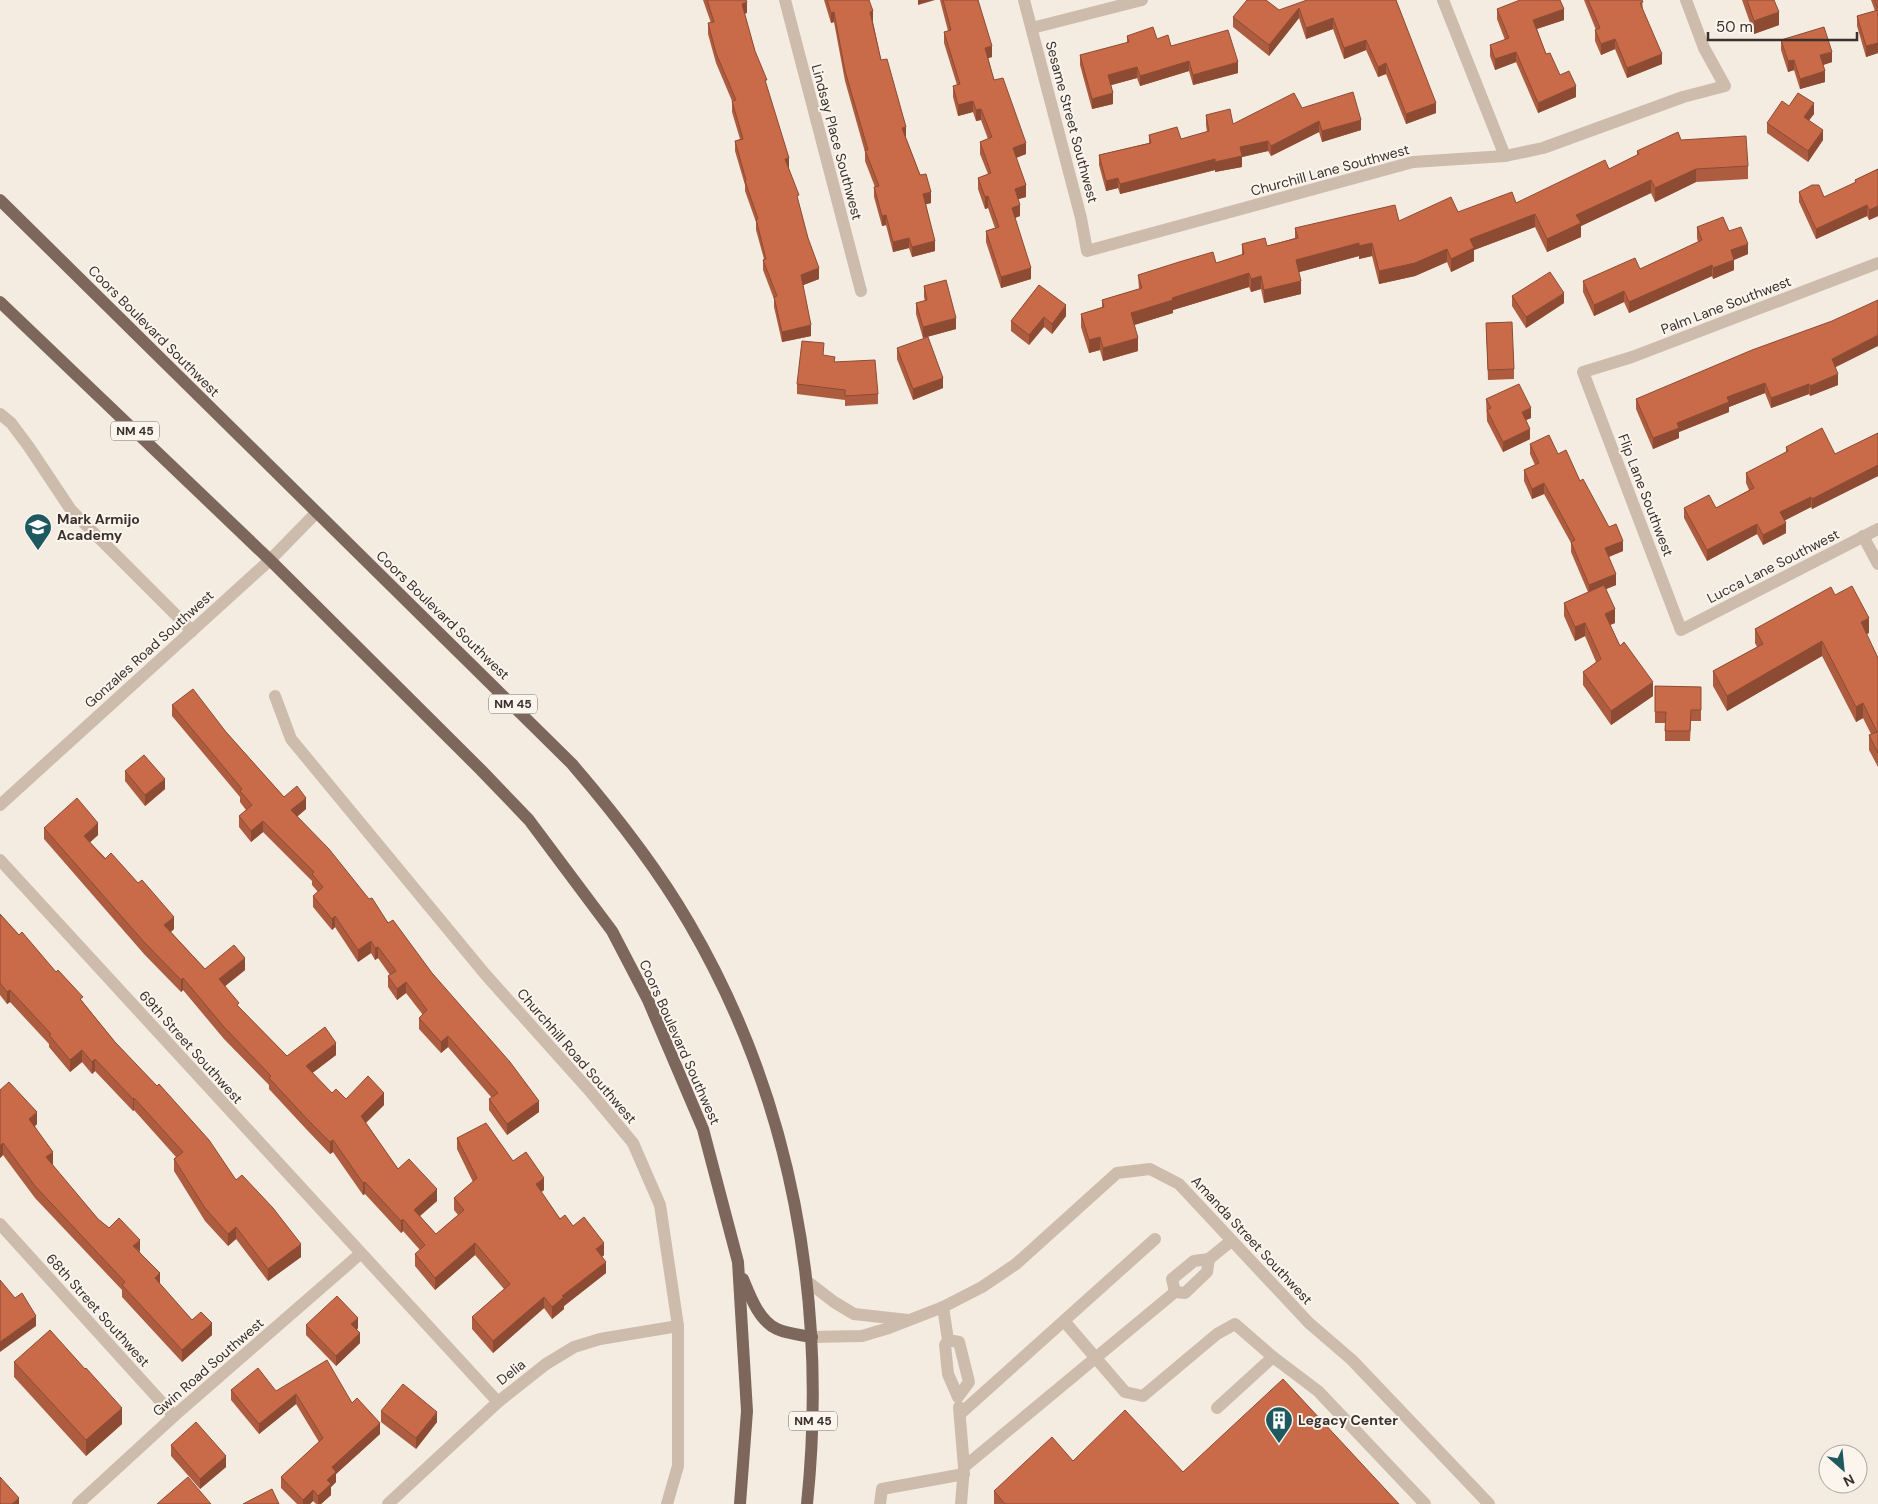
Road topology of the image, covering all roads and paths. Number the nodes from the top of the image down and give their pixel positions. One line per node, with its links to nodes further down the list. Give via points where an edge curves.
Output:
1 (785, 0): 11 (street, Lindsay Place Southwest)
2 (1024, 0): 6 (street, Sesame Street Southwest)
3 (1142, 0): 6 (street)
4 (1442, 0): 7 (street)
5 (1686, 0): 7 (street, Churchill Lane Southwest, via 1704,48 1725,86 1683,97 1543,148)
6 (1032, 28): 9 (street, Sesame Street Southwest)
7 (1505, 156): 9 (street, Churchill Lane Southwest, via 1413,162)
8 (0, 200): 15 (main road, Coors Boulevard Southwest / NM 45)
9 (1087, 251)
10 (1878, 262): 13 (street, Palm Lane Southwest)
11 (861, 291)
12 (0, 302): 18 (main road, Coors Boulevard Southwest / NM 45)
13 (1584, 372): 20 (street, Flip Lane Southwest)
14 (0, 414): 21 (street, via 11,423 71,510)
15 (316, 513): 18 (street, Gonzales Road Southwest); 31 (main road, Coors Boulevard Southwest / NM 45, via 566,758 618,819 658,874 689,923 744,1034 766,1092 797,1215)
16 (1878, 529): 17 (street, Lucca Lane Southwest)
17 (1863, 536): 19 (street); 20 (street, Lucca Lane Southwest)
18 (270, 560): 21 (street, Gonzales Road Southwest); 30 (main road, Coors Boulevard Southwest / NM 45, via 529,820 612,931 648,1000 703,1129)
19 (1878, 564)
20 (1681, 630)
21 (192, 631): 23 (street, Gonzales Road Southwest)
22 (274, 696): 36 (street, Churchhill Road Southwest, via 291,739 485,974 633,1143 660,1204)
23 (0, 805)
24 (0, 860): 28 (street, 69th Street Southwest)
25 (0, 1224): 45 (street, 68th Street Southwest)
26 (1155, 1239): 35 (street)
27 (1231, 1241): 29 (street); 33 (street, Amanda Street Southwest, via 1179,1184 1150,1168 1117,1172 1016,1264 982,1287); 55 (street, Amanda Street Southwest, via 1309,1323 1352,1360)
28 (360, 1254): 42 (street, Delia); 45 (street, Gwin Road Southwest)
29 (1209, 1259): 32 (street, via 1207,1272 1185,1293); 32 (street, via 1194,1261 1172,1279)
30 (738, 1262): 37 (main road, via 752,1301 762,1315 776,1329); 50 (main road, Coors Boulevard Southwest / NM 45, via 747,1411)
31 (808, 1282): 34 (street, Amanda Street Southwest, via 854,1314); 37 (main road, Coors Boulevard Southwest / NM 45)
32 (1174, 1292): 39 (street)
33 (943, 1307): 34 (street, Amanda Street Southwest); 38 (street)
34 (908, 1320): 37 (street, Amanda Street Southwest, via 862,1336)
35 (1064, 1321): 39 (street); 44 (street)
36 (678, 1326): 42 (street, Delia, via 600,1339 574,1347 546,1364); 49 (street, Churchhill Road Southwest, via 678,1466)
37 (812, 1337): 51 (main road, Coors Boulevard Southwest / NM 45, via 814,1381)
38 (948, 1340): 41 (street, via 945,1345 948,1374); 41 (street, via 959,1342 969,1382)
39 (1096, 1357): 40 (street, via 1125,1392 1143,1396 1217,1334 1235,1324); 46 (street)
40 (1273, 1357): 43 (street); 54 (street, via 1318,1391)
41 (958, 1397): 44 (street)
42 (498, 1402): 48 (street)
43 (1217, 1408)
44 (960, 1414): 46 (street)
45 (174, 1416): 47 (street, Gwin Road Southwest)
46 (964, 1470): 52 (street, via 882,1488); 53 (street)
47 (78, 1504)
48 (388, 1504)
49 (667, 1504)
50 (740, 1504)
51 (807, 1504)
52 (880, 1504)
53 (961, 1504)
54 (1425, 1504)
55 (1489, 1504)

